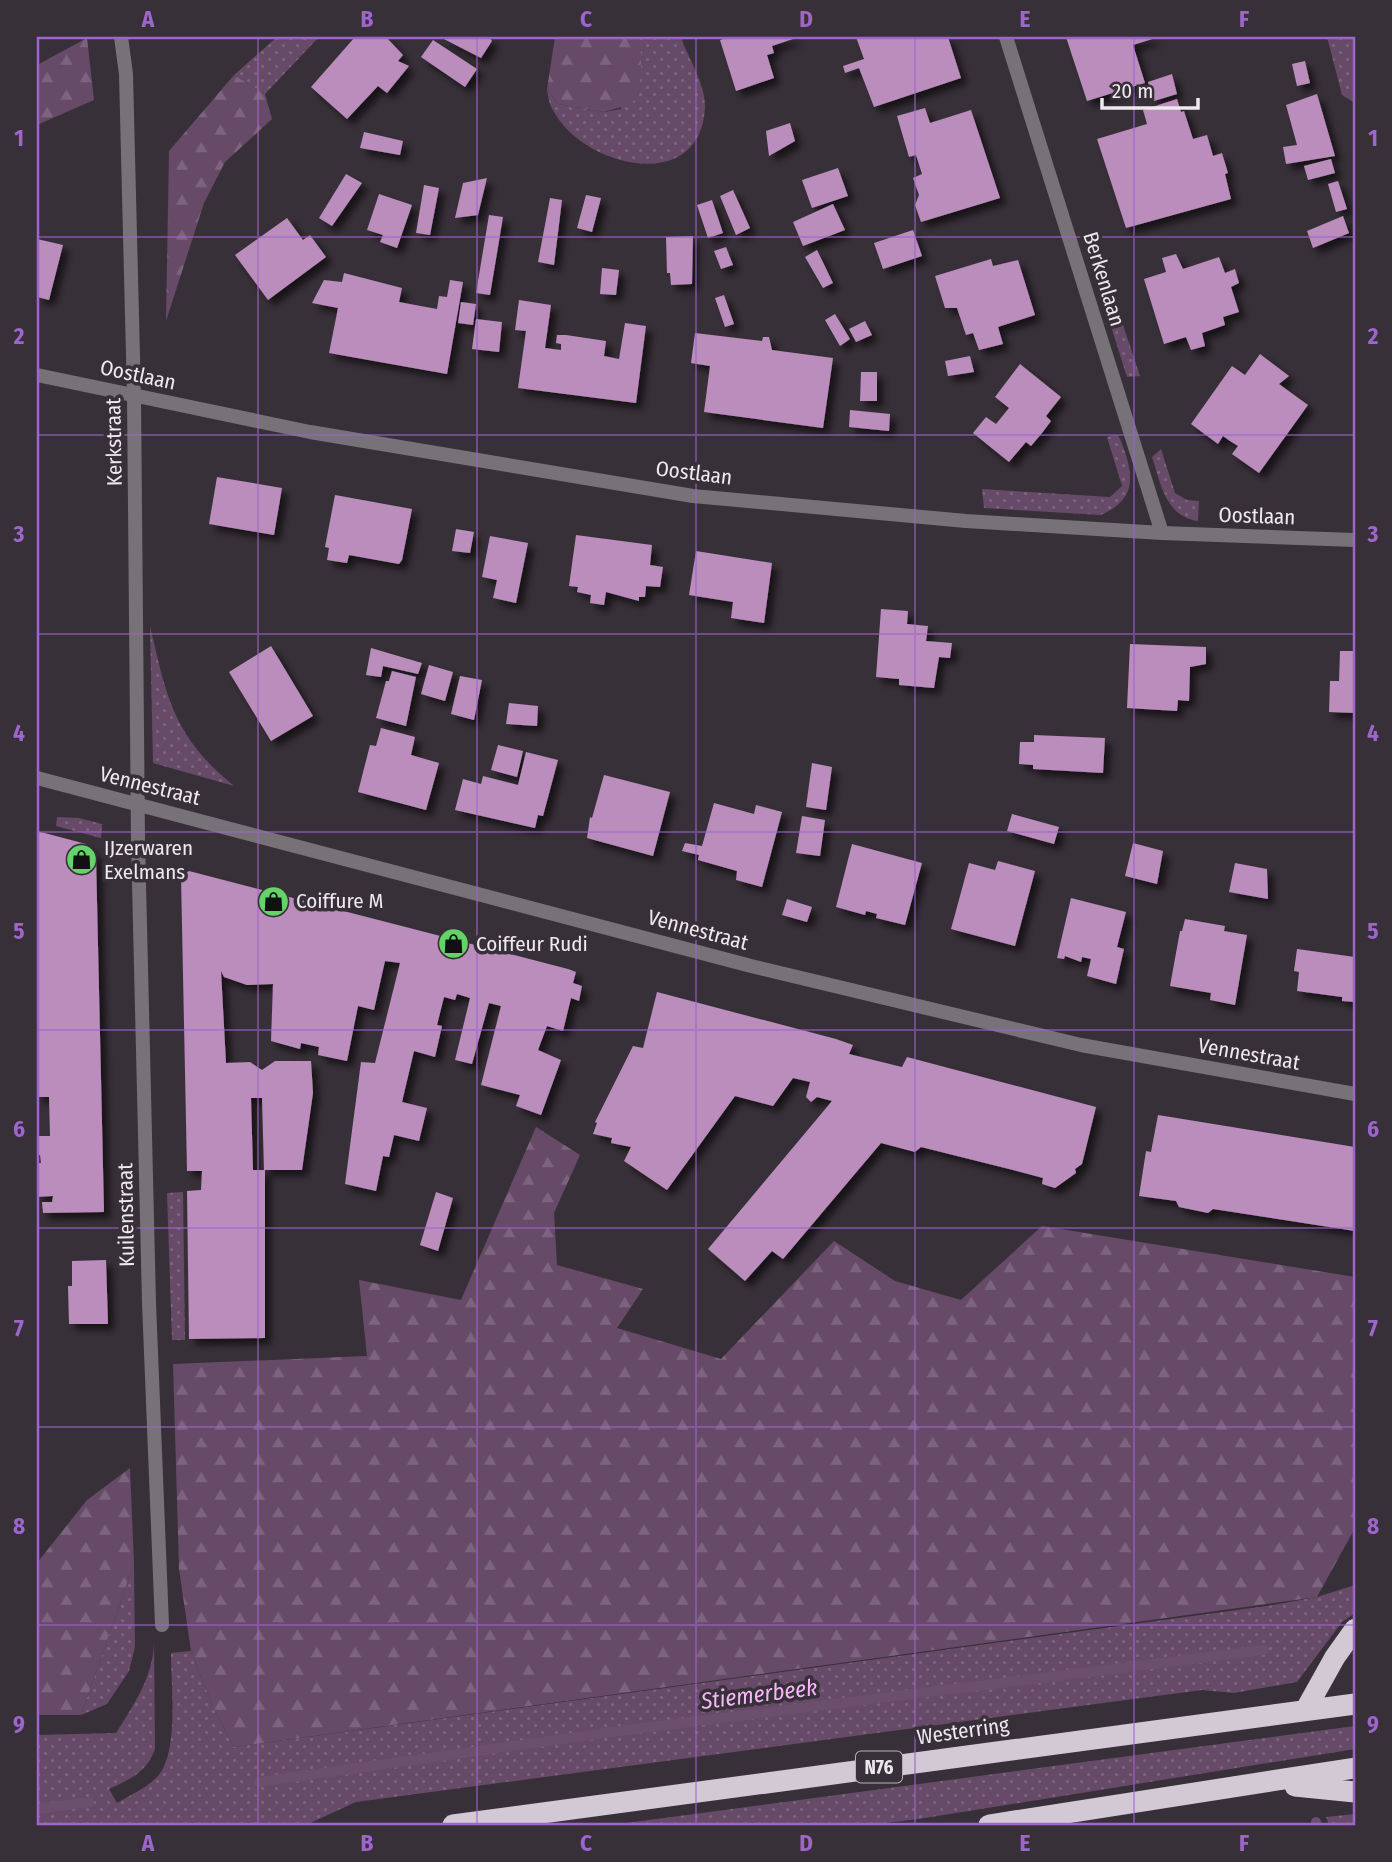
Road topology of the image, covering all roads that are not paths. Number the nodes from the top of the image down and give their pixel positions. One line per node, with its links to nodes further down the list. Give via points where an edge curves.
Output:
1 (121, 37): 4 (street, Kerkstraat, via 126,74)
2 (1006, 37): 5 (street, Berkenlaan)
3 (37, 375): 4 (street, Oostlaan)
4 (134, 396): 5 (street, Oostlaan, via 310,432 693,496); 8 (street, Kerkstraat)
5 (1162, 533): 6 (street, Oostlaan)
6 (1355, 540)
7 (37, 778): 8 (street, Vennestraat)
8 (138, 805): 9 (street, Vennestraat, via 751,966 1067,1042); 10 (street, Kuilenstraat, via 149,1303)
9 (1355, 1094)
10 (162, 1625)
11 (1355, 1629): 13 (highway)
12 (1355, 1704): 13 (highway, Westerring / N76)
13 (1306, 1709): 17 (highway, Westerring / N76)
14 (1355, 1768): 15 (highway)
15 (1265, 1783): 16 (highway); 18 (highway)
16 (1355, 1792)
17 (453, 1825)
18 (989, 1825)

